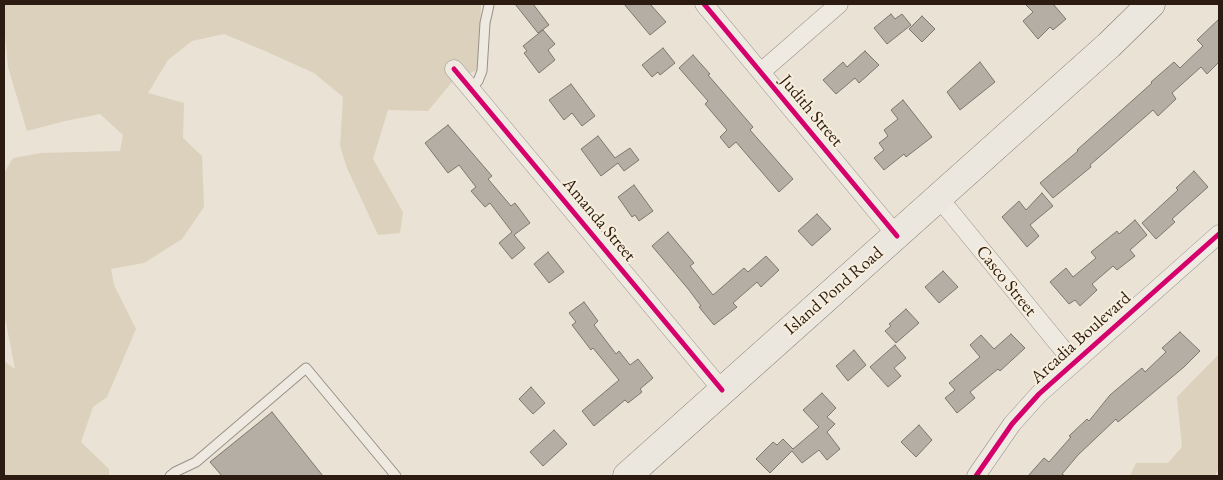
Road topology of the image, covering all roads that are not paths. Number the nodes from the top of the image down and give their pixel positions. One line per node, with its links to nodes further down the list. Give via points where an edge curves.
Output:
1 (704, 4): 6 (street, Judith Street)
2 (839, 4): 6 (street)
3 (1151, 4): 8 (main road, Island Pond Road)
4 (489, 5): 7 (lane, via 482,71)
5 (454, 69): 7 (street, Amanda Street)
6 (761, 72): 10 (street, Judith Street)
7 (471, 89): 12 (street, Amanda Street)
8 (938, 198): 10 (main road, Island Pond Road); 11 (street, Casco Street)
9 (1219, 234): 11 (street, Arcadia Boulevard)
10 (897, 236): 12 (main road, Island Pond Road)
11 (1074, 363): 16 (street, Arcadia Boulevard, via 1027,406)
12 (722, 390): 15 (main road, Island Pond Road)
13 (170, 476): 14 (lane, via 196,462 306,368)
14 (396, 476)
15 (627, 476)
16 (976, 476)

